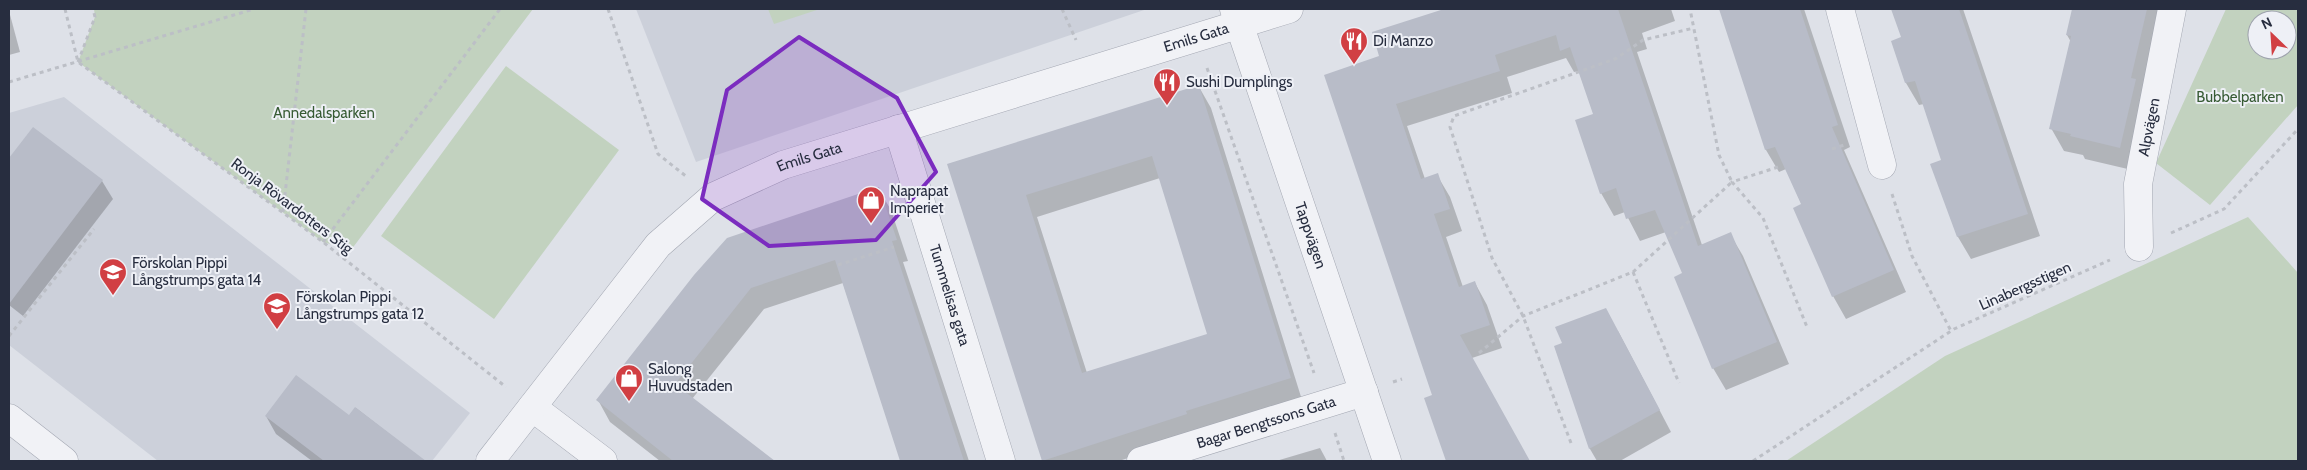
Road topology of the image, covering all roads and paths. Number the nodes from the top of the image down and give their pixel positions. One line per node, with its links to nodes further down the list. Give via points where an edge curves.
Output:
1 (65, 9): 16 (path)
2 (93, 9): 16 (path, via 95,17)
3 (254, 9): 16 (path)
4 (306, 9): 24 (path)
5 (500, 9): 26 (path)
6 (608, 9): 23 (path, via 658,154)
7 (1062, 9): 14 (path)
8 (1290, 9): 12 (street)
9 (1690, 9): 13 (path)
10 (1840, 9): 20 (street)
11 (2172, 9): 28 (street, Alpvägen, via 2138,184)
12 (1237, 17): 15 (street, Emils Gata); 37 (street, Tappvägen)
13 (1694, 28): 22 (path, via 1719,155); 31 (path, via 1643,40 1615,59 1454,116 1450,127 1492,258)
14 (1074, 34)
15 (1197, 37): 18 (street, Emils Gata); 38 (path)
16 (78, 62): 17 (path); 24 (path, Ronja Rövardotters Stig)
17 (9, 82)
18 (898, 129): 23 (street, Emils Gata, via 783,165); 45 (street, Tummelisas gata)
19 (2298, 129): 28 (path, Linabergsstigen, via 2224,208)
20 (1882, 165): 33 (path, via 1912,256)
21 (1778, 167): 22 (path)
22 (1732, 182): 30 (path); 32 (path, via 1763,218)
23 (714, 197): 39 (street, Emils Gata, via 658,245)
24 (283, 212): 26 (path, Ronja Rövardotters Stig)
25 (94, 229): 34 (path)
26 (323, 242): 39 (path, Ronja Rövardotters Stig)
27 (894, 247): 29 (path)
28 (2139, 247): 33 (path, Linabergsstigen)
29 (838, 266)
30 (1633, 272): 31 (path); 36 (path)
31 (1523, 316): 35 (path); 41 (path)
32 (1808, 328)
33 (1951, 331): 49 (path, Linabergsstigen)
34 (9, 336)
35 (1479, 353)
36 (1679, 383)
37 (1364, 392): 38 (street, Bagar Bengtssons Gata); 48 (street, Tappvägen)
38 (1326, 404): 46 (street, Bagar Bengtssons Gata); 47 (path)
39 (532, 408): 43 (street, Emils Gata); 44 (street)
40 (9, 418): 42 (street)
41 (1571, 443)
42 (64, 461)
43 (490, 461)
44 (603, 461)
45 (1001, 461)
46 (1141, 461)
47 (1344, 461)
48 (1388, 461)
49 (1753, 461)

